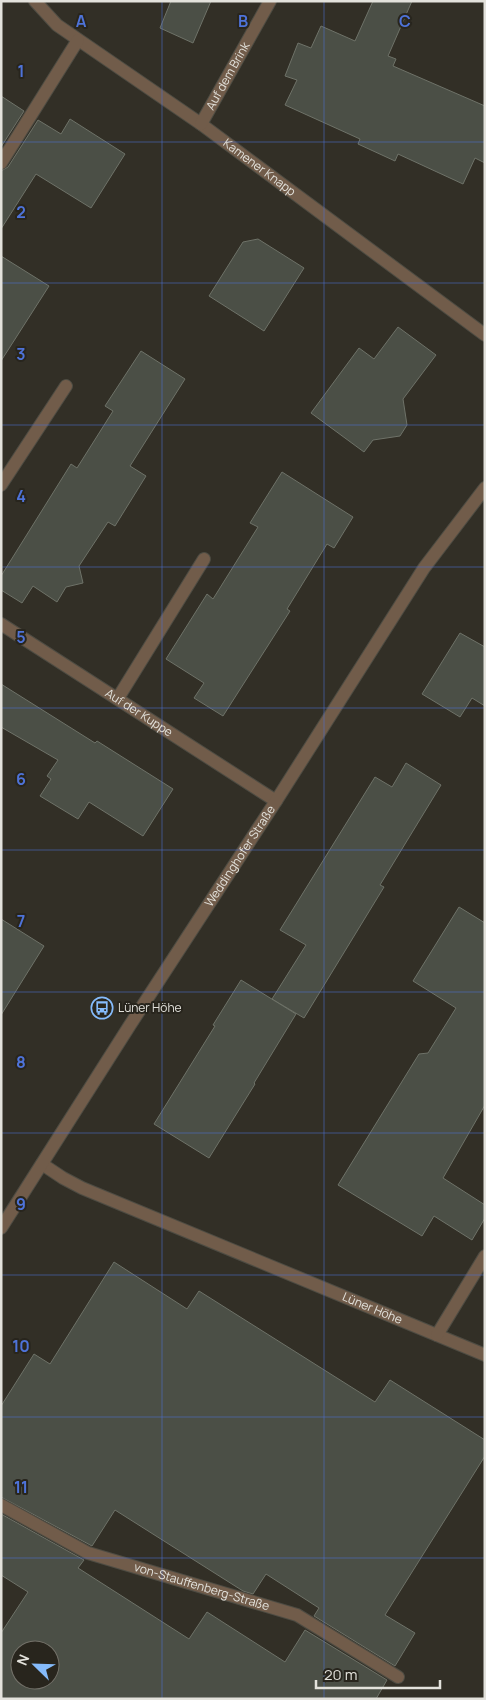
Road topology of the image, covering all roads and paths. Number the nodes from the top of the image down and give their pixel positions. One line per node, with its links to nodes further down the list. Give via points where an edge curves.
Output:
1 (34, 1): 3 (street, Kamener Knapp, via 57,25)
2 (270, 1): 4 (street, Auf dem Brink)
3 (78, 40): 4 (street, Kamener Knapp); 5 (street)
4 (202, 124): 6 (street, Kamener Knapp)
5 (1, 162)
6 (485, 335)
7 (66, 386): 8 (street)
8 (1, 485)
9 (485, 488): 13 (street, Weddinghofer Straße, via 424,568)
10 (204, 559): 12 (street)
11 (1, 624): 12 (street, Auf der Kuppe)
12 (118, 698): 13 (street, Auf der Kuppe)
13 (276, 801): 14 (street, Weddinghofer Straße)
14 (42, 1164): 15 (street, Weddinghofer Straße); 17 (street, Lüner Höhe, via 82,1188)
15 (1, 1228)
16 (485, 1256): 17 (street)
17 (437, 1335): 18 (street, Lüner Höhe)
18 (485, 1355)
19 (1, 1506): 20 (street, von-Stauffenberg-Straße, via 88,1553 297,1615)
20 (398, 1677)

